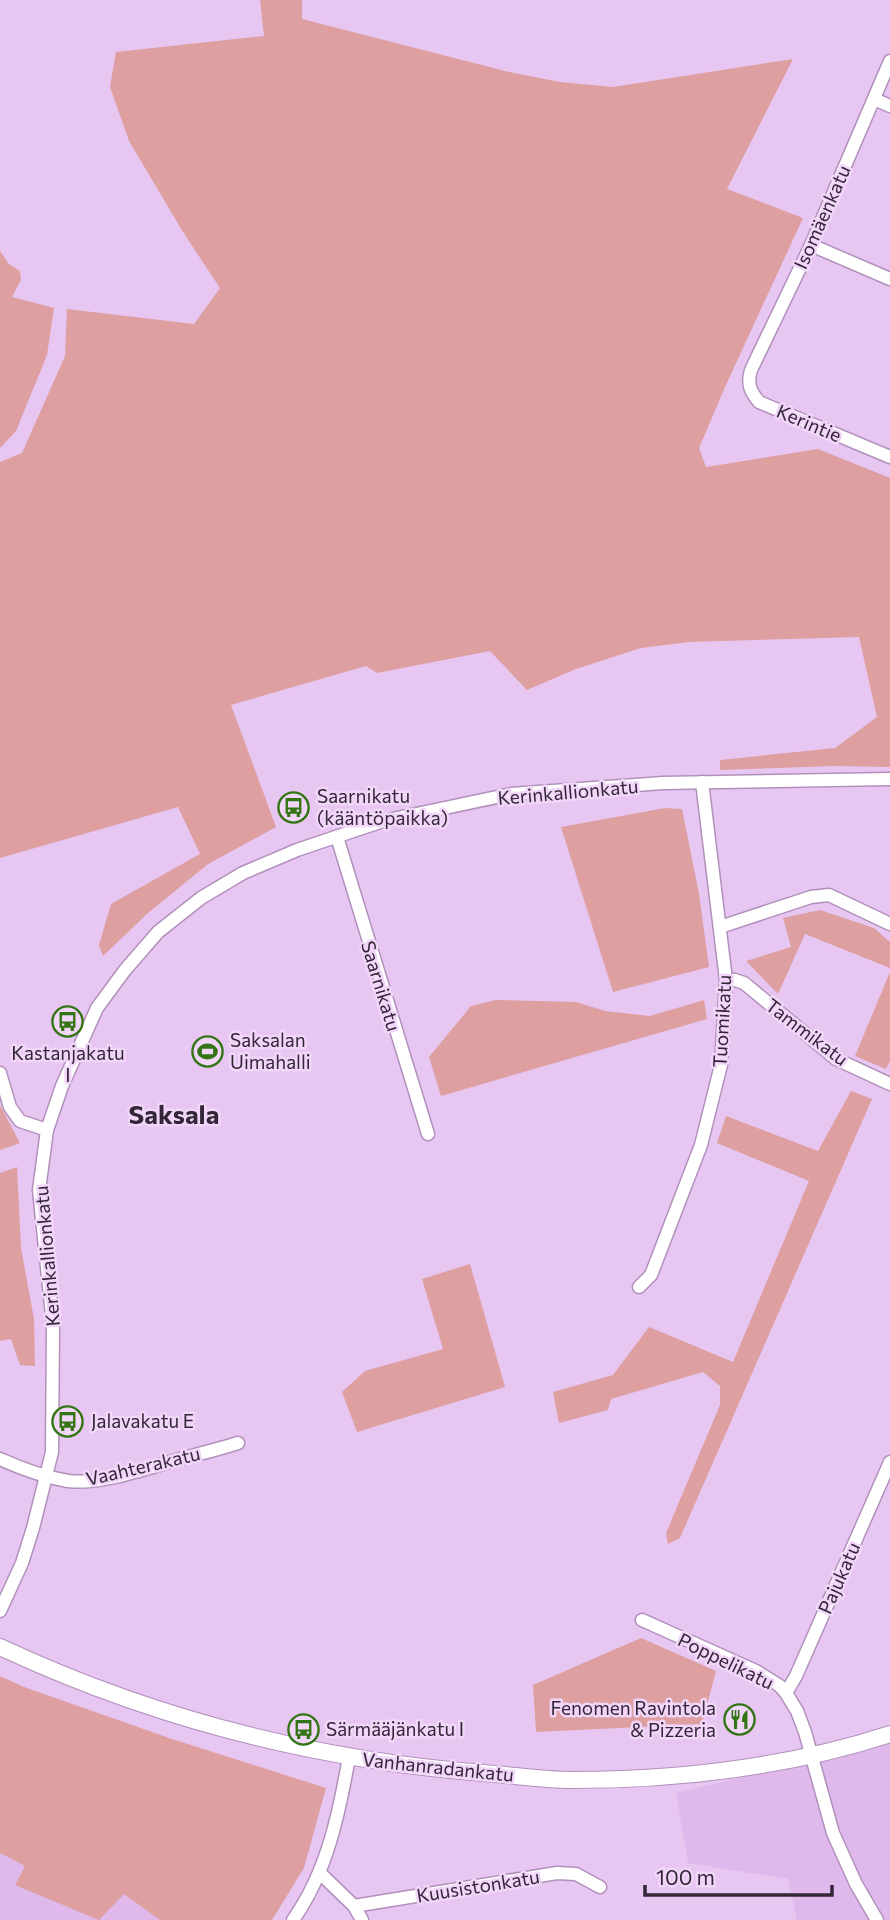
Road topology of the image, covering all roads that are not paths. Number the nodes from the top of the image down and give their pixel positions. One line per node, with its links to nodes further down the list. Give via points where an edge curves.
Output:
1 (890, 61): 2 (street, Isomäenkatu)
2 (874, 99): 3 (street); 4 (street, Isomäenkatu)
3 (890, 106)
4 (811, 245): 5 (street); 6 (street, Isomäenkatu)
5 (890, 279)
6 (751, 370): 7 (street, Kerintie, via 748,381 759,402)
7 (890, 457)
8 (890, 779): 9 (street, Kerinkallionkatu)
9 (702, 782): 10 (street, Kerinkallionkatu, via 512,794 383,821); 12 (street, Tuomikatu)
10 (337, 837): 16 (street, Kerinkallionkatu, via 243,873 158,932 97,1008); 17 (street, Saarnikatu)
11 (890, 924): 12 (street, via 829,895)
12 (720, 927): 13 (street, Tuomikatu)
13 (726, 980): 15 (street, Tammikatu, via 744,983 836,1059); 18 (street, Tuomikatu, via 721,1065 701,1145 651,1275)
14 (0, 1073): 16 (street, via 10,1107 20,1121)
15 (890, 1084)
16 (47, 1130): 22 (street, Kerinkallionkatu, via 39,1190 53,1325 52,1452)
17 (428, 1134)
18 (639, 1287)
19 (238, 1443): 22 (street, Vaahterakatu, via 119,1475 83,1481)
20 (0, 1459): 22 (street, Vaahterakatu)
21 (890, 1462): 26 (street, Pajukatu)
22 (47, 1476): 23 (street, Kerinkallionkatu, via 22,1563)
23 (0, 1611)
24 (642, 1620): 26 (street, Poppelikatu, via 756,1671)
25 (0, 1647): 29 (street, Vanhanradankatu, via 167,1713)
26 (786, 1693): 28 (street, Poppelikatu, via 797,1711)
27 (890, 1734): 28 (street, Vanhanradankatu)
28 (810, 1755): 29 (street, Vanhanradankatu, via 737,1769 571,1780); 35 (street, Poppelikatu, via 832,1833)
29 (349, 1757): 30 (street)
30 (320, 1873): 32 (street); 33 (street)
31 (600, 1887): 32 (street, Kuusistonkatu, via 576,1874 557,1873)
32 (354, 1906): 34 (street)
33 (293, 1920)
34 (362, 1920)
35 (877, 1920)

